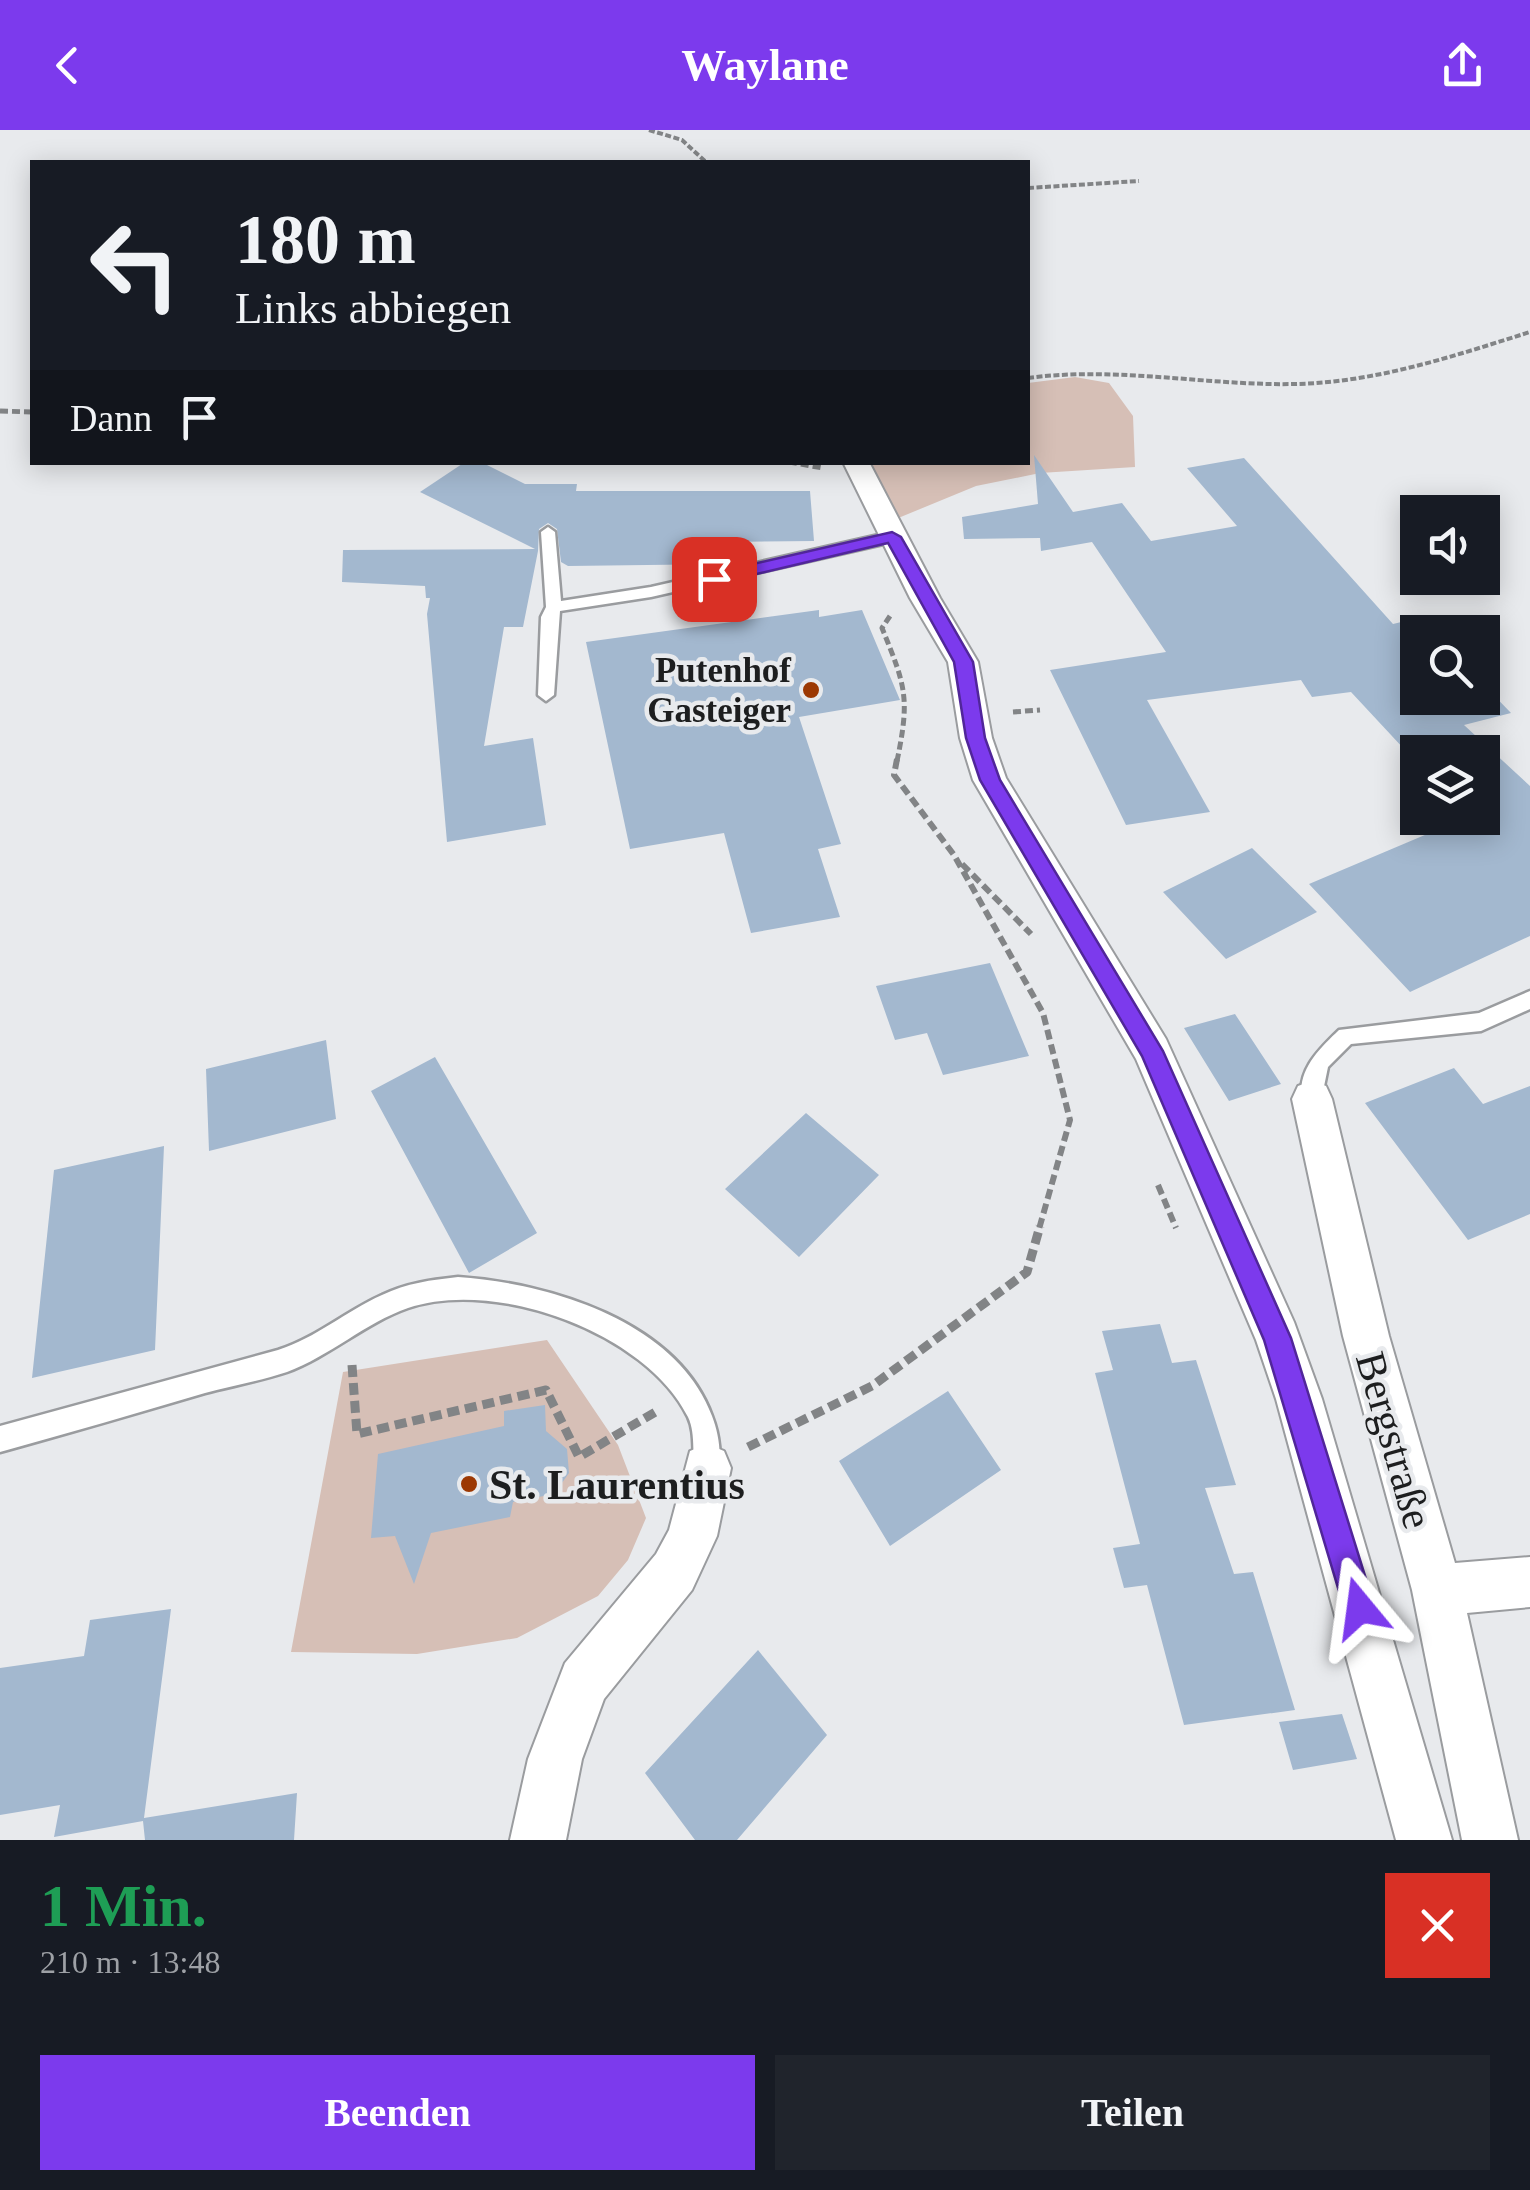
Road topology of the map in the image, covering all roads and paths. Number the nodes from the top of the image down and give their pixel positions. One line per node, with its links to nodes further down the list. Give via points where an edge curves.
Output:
1 (649, 130): 3 (path)
2 (682, 130): 3 (path)
3 (682, 140): 4 (path)
4 (704, 160)
5 (1139, 181): 6 (path)
6 (1030, 188)
7 (1530, 332): 8 (path, via 1432,362 1298,384 1152,372)
8 (1030, 378)
9 (0, 411): 10 (path)
10 (30, 412)
11 (857, 465): 13 (street)
12 (548, 532): 15 (lane)
13 (892, 537): 14 (street); 15 (lane)
14 (925, 598): 17 (path, via 894,611 882,628 908,708 894,775); 30 (street, via 964,662 990,780 1152,1051 1278,1338)
15 (554, 607): 16 (lane, via 548,617)
16 (546, 694)
17 (954, 856): 18 (path); 26 (path, via 1043,1014 1070,1120 1027,1272 872,1386)
18 (1032, 936)
19 (1530, 1000): 20 (lane, via 1481,1022 1346,1036 1318,1063)
20 (1312, 1100): 28 (street, Bergstraße, via 1366,1336)
21 (1152, 1172): 22 (path)
22 (1182, 1242)
23 (352, 1370): 24 (path, via 357,1434 546,1390 579,1457)
24 (674, 1402)
25 (0, 1440): 26 (lane, via 301,1354 398,1300 470,1288 568,1308 666,1368 697,1409)
26 (707, 1468): 29 (street, via 692,1536 674,1572 584,1682 555,1759)
27 (1530, 1582): 28 (street)
28 (1437, 1590): 31 (street, Bergstraße)
29 (538, 1840)
30 (1424, 1840)
31 (1490, 1840)

